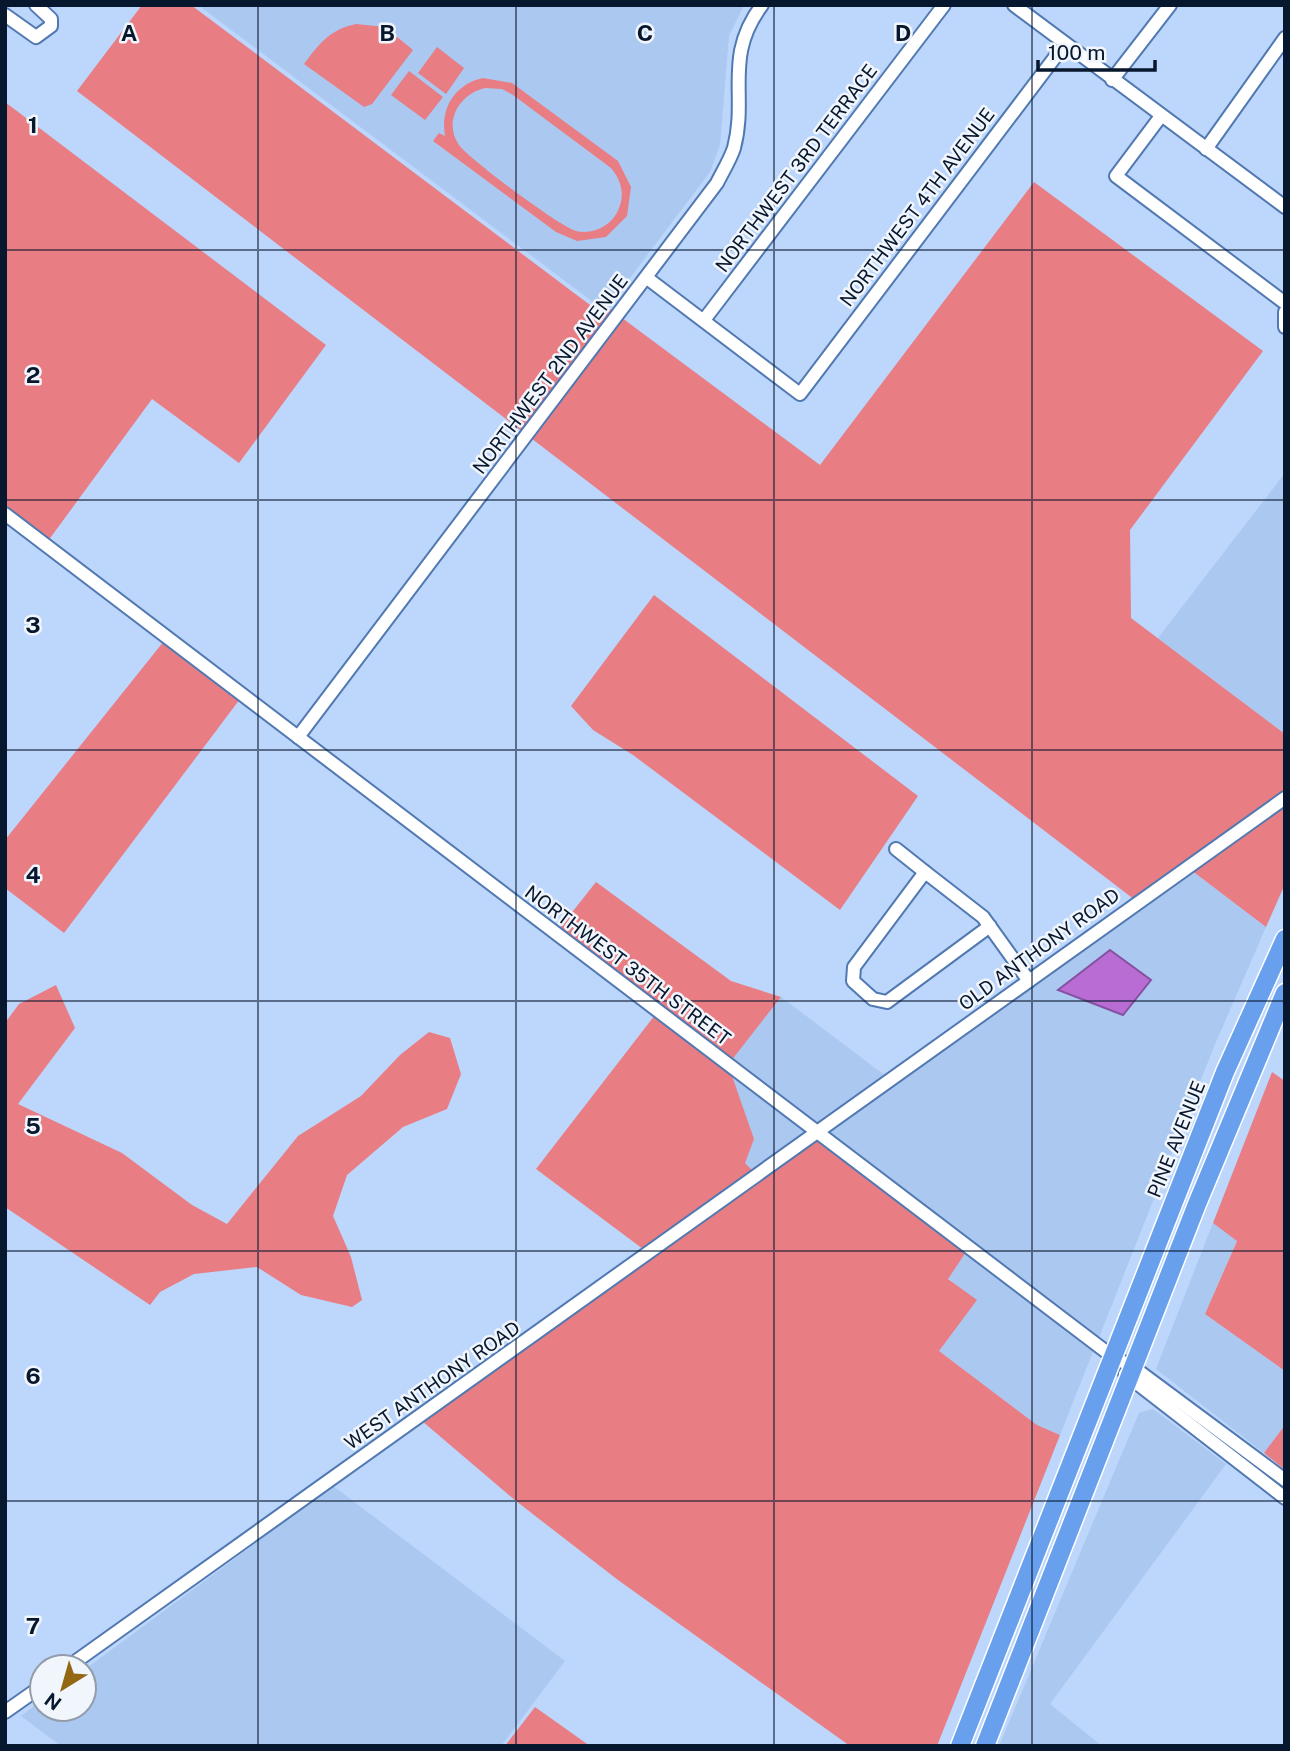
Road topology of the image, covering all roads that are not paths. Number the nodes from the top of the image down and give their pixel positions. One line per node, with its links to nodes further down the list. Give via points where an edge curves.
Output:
1 (36, 5): 7 (street, via 51,19 51,26 36,37)
2 (762, 5): 14 (street, NORTHWEST 2ND AVENUE, via 737,65 733,150 717,183)
3 (944, 5): 17 (street, NORTHWEST 3RD TERRACE)
4 (1014, 5): 6 (street)
5 (1170, 5): 10 (street)
6 (1033, 11): 9 (street)
7 (5, 15)
8 (1285, 38): 12 (street)
9 (1065, 44): 10 (street); 17 (street, NORTHWEST 4TH AVENUE, via 800,394)
10 (1112, 80): 11 (street)
11 (1161, 116): 12 (street); 15 (street, via 1116,176)
12 (1206, 149): 13 (street)
13 (1285, 207)
14 (647, 278): 17 (street); 20 (street, NORTHWEST 2ND AVENUE)
15 (1285, 303)
16 (1285, 312): 18 (street)
17 (704, 320)
18 (1285, 327)
19 (5, 514): 20 (street, NORTHWEST 35TH STREET)
20 (298, 737): 30 (street, NORTHWEST 35TH STREET)
21 (1285, 798): 26 (street, OLD ANTHONY ROAD)
22 (896, 849): 23 (street)
23 (925, 872): 24 (street); 24 (street, via 854,967 851,975 856,986 873,999 887,1002)
24 (990, 926): 26 (street)
25 (1285, 939): 28 (highway, PINE AVENUE)
26 (1029, 981): 30 (street, OLD ANTHONY ROAD)
27 (1285, 993): 29 (highway)
28 (1225, 1072): 29 (highway, via 1234,1092); 31 (highway, PINE AVENUE)
29 (1229, 1124): 32 (highway)
30 (817, 1132): 31 (street, NORTHWEST 35TH STREET); 35 (street, WEST ANTHONY ROAD)
31 (1113, 1357): 32 (street, NORTHWEST 35TH STREET); 37 (highway, PINE AVENUE)
32 (1131, 1372): 33 (street, NORTHWEST 35TH STREET); 34 (street, NORTHWEST 35TH STREET); 38 (highway)
33 (1285, 1480)
34 (1285, 1498)
35 (88, 1653)
36 (28, 1694): 39 (street)
37 (980, 1694): 38 (highway); 40 (highway, PINE AVENUE)
38 (1002, 1703): 41 (highway)
39 (8, 1705)
40 (960, 1746)
41 (985, 1746)

